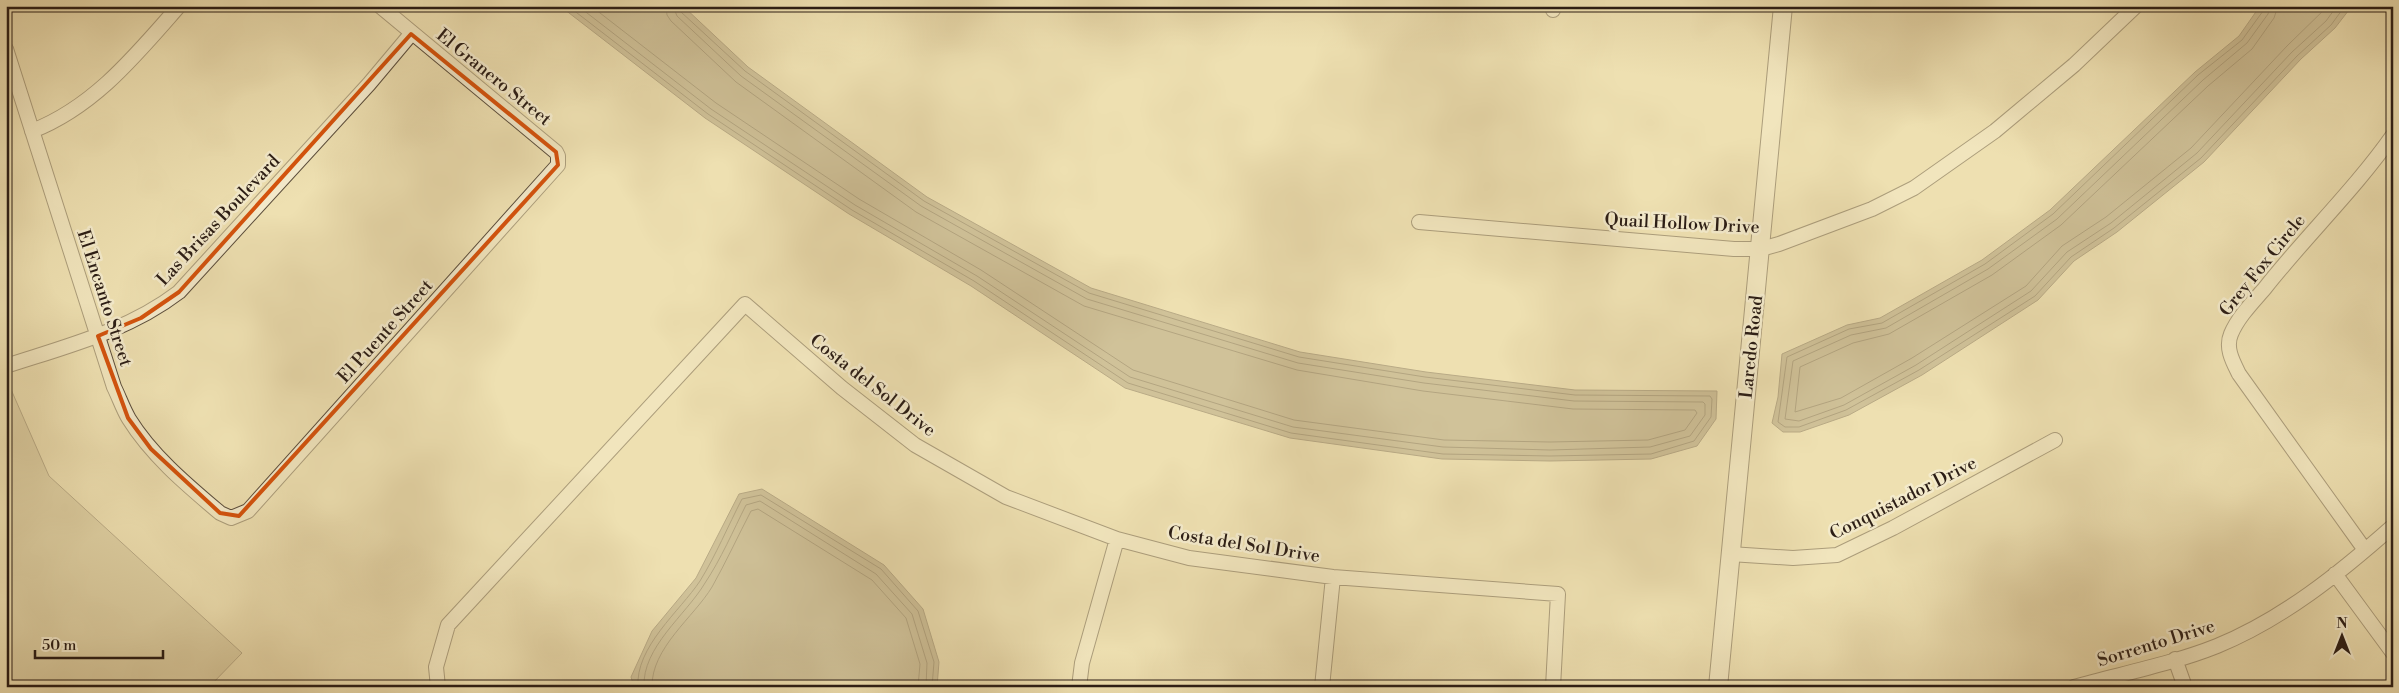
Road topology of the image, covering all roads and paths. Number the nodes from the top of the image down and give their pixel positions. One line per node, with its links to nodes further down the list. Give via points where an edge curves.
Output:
1 (179, 6): 7 (street, via 97,93 61,118)
2 (380, 6): 5 (street, El Granero Street)
3 (1783, 6): 11 (street, Laredo Road)
4 (2136, 6): 11 (street, Quail Hollow Drive, via 2074,65 1994,131 1914,188 1872,208)
5 (411, 34): 9 (street, El Granero Street, via 556,152); 12 (street, Las Brisas Boulevard, via 180,292 141,318)
6 (6, 49): 7 (street, El Encanto Street)
7 (32, 131): 12 (street, El Encanto Street)
8 (2393, 135): 18 (street, Grey Fox Circle, via 2237,323 2230,335 2229,347 2239,374)
9 (559, 159): 15 (street, El Puente Street, via 546,180 248,511)
10 (1418, 222): 11 (street, Quail Hollow Drive)
11 (1761, 249): 19 (street, Laredo Road)
12 (98, 336): 13 (street, Las Brisas Boulevard); 15 (street, El Encanto Street, via 128,418 169,467 220,513)
13 (6, 366)
14 (2054, 440): 19 (street, Conquistador Drive, via 1852,550 1818,558)
15 (231, 518)
16 (2393, 526): 18 (street, Sorrento Drive)
17 (1117, 539): 21 (street, Costa del Sol Drive, via 1189,558); 24 (street, Costa del Sol Drive, via 1006,497 915,445 842,388 745,304 448,625 436,667); 25 (street, via 1082,663)
18 (2365, 550): 20 (street, Sorrento Drive)
19 (1730, 554): 28 (street, Laredo Road)
20 (2334, 574): 22 (street); 23 (street, Sorrento Drive, via 2292,607 2218,645)
21 (1333, 577): 26 (street); 27 (street, Costa del Sol Drive, via 1558,594)
22 (2393, 653)
23 (2175, 658): 29 (street, Sorrento Drive); 30 (street)
24 (438, 687)
25 (1079, 687)
26 (1322, 687)
27 (1553, 687)
28 (1718, 687)
29 (2074, 687)
30 (2185, 687)

